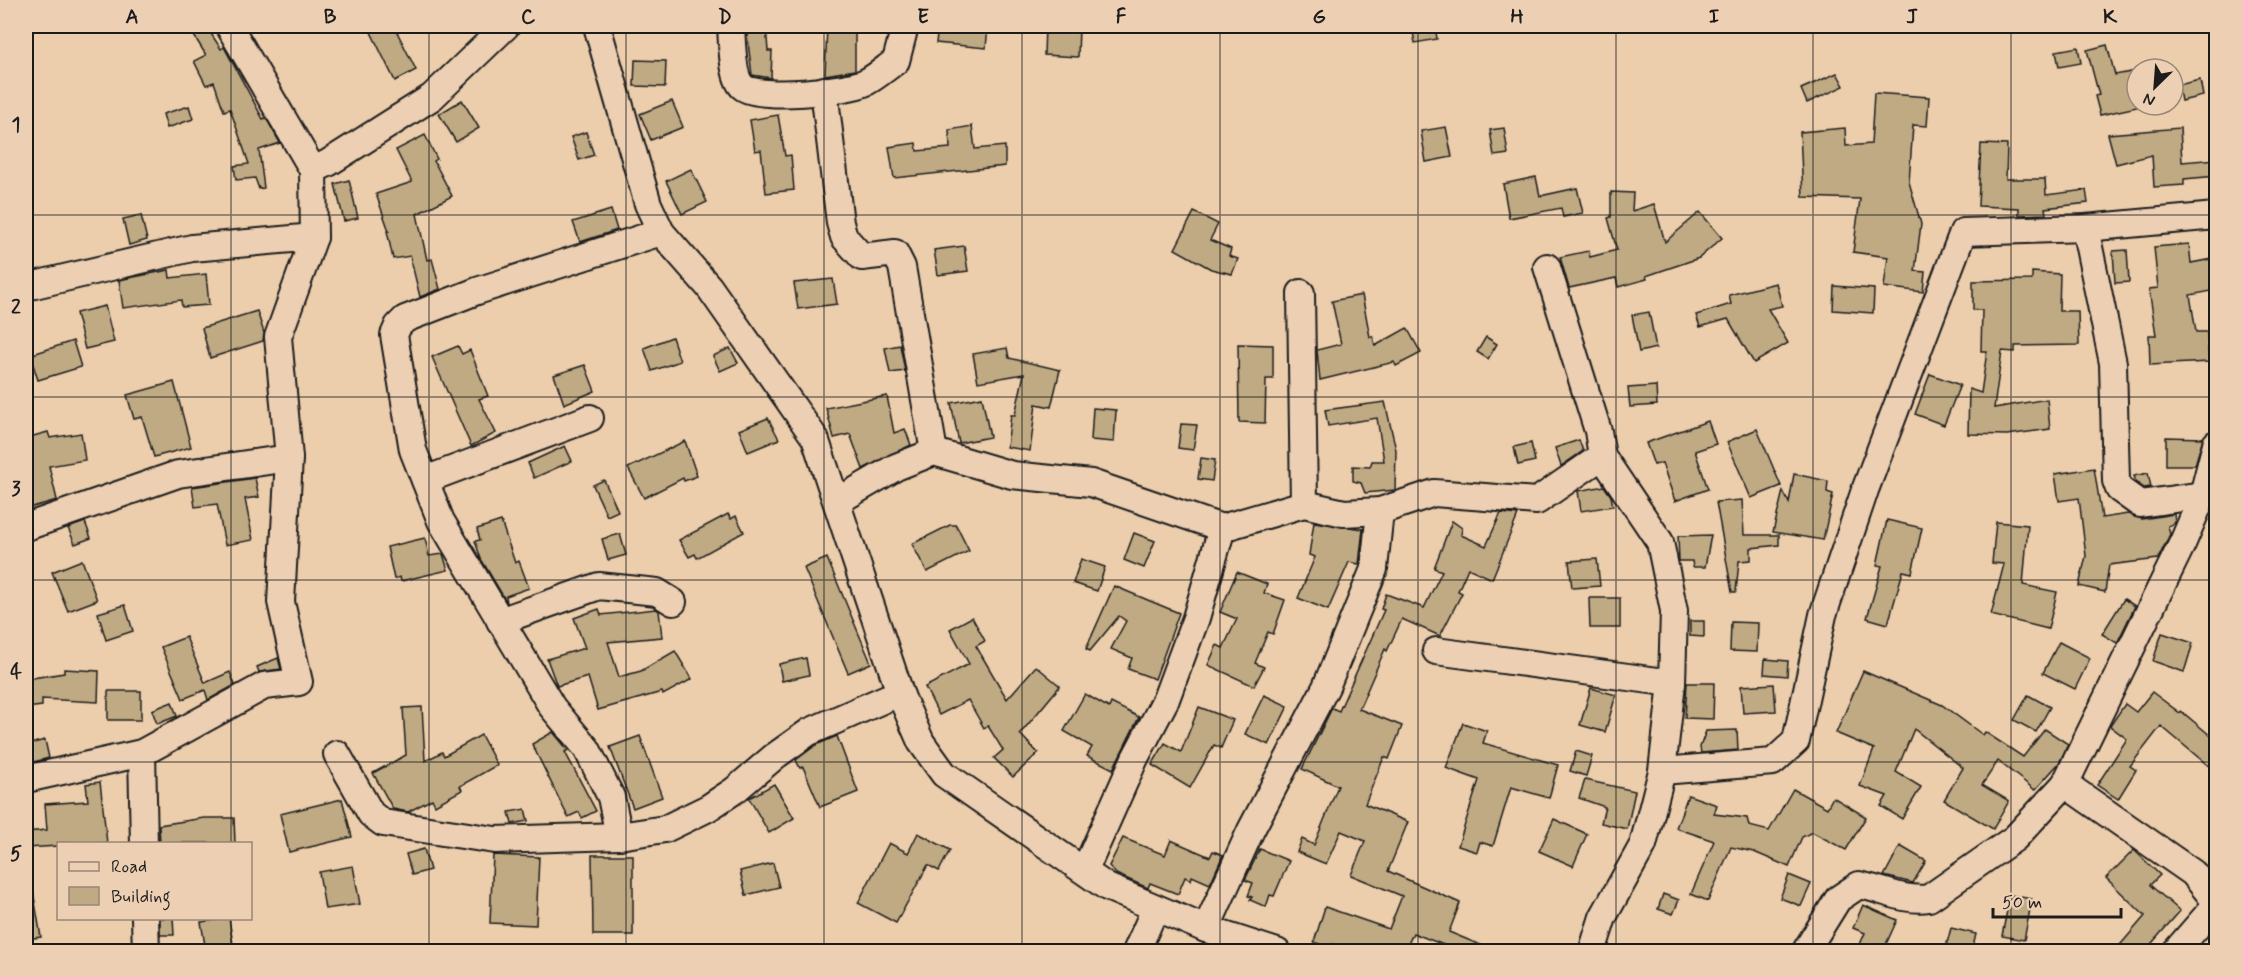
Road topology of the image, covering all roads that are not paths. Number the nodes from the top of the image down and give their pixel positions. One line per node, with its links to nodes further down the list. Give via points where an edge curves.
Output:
1 (228, 26): 7 (street)
2 (506, 26): 7 (street, via 432,97)
3 (597, 26): 10 (street, via 648,204)
4 (731, 26): 6 (street, via 737,79 743,87 764,94)
5 (905, 26): 6 (street, via 896,61 865,83)
6 (824, 90): 17 (street, via 844,237 862,257 895,254 902,267)
7 (313, 170): 11 (street)
8 (2217, 216): 9 (street)
9 (2085, 228): 21 (street, via 2113,363 2119,489 2140,504); 34 (street, via 1963,232 1823,615 1796,741 1773,762)
10 (661, 232): 20 (street, via 477,291 405,319 398,326 394,335 412,450); 22 (street, via 709,287 815,438)
11 (314, 237): 13 (street, via 192,248); 19 (street, via 278,337)
12 (1547, 267): 18 (street, via 1598,431)
13 (26, 287)
14 (1301, 293): 23 (street)
15 (590, 418): 20 (street)
16 (2217, 444): 21 (street)
17 (934, 452): 22 (street, via 896,467); 26 (street, via 1012,475 1091,483)
18 (1602, 456): 24 (street, via 1538,501 1434,492); 30 (street, via 1660,542 1674,611)
19 (289, 458): 25 (street, via 178,474); 32 (street, via 281,602 299,682 264,686)
20 (424, 480): 28 (street, via 441,521)
21 (2203, 495): 36 (street)
22 (838, 501): 31 (street)
23 (1304, 504): 24 (street, via 1344,513); 26 (street)
24 (1380, 511): 43 (street, via 1374,569 1326,687 1251,830)
25 (26, 527)
26 (1222, 528): 39 (street, via 1196,618 1166,699)
27 (672, 602): 28 (street, via 657,591 598,586)
28 (500, 621): 37 (street, via 552,708 586,748 611,797)
29 (1436, 651): 30 (street)
30 (1672, 683): 34 (street)
31 (901, 696): 37 (street, via 887,698 809,732 708,808 665,829); 39 (street, via 921,742 944,774)
32 (142, 753): 35 (street); 38 (street)
33 (336, 754): 37 (street, via 371,814 383,824 495,840)
34 (1662, 771): 47 (street, via 1643,846 1603,917)
35 (26, 779)
36 (2065, 784): 40 (street, via 2193,873); 48 (street, via 2015,838 1929,898 1913,901 1883,889 1858,885 1838,899)
37 (619, 836)
38 (144, 842)
39 (1085, 870): 41 (street, via 1107,887)
40 (2217, 903): 49 (street)
41 (1155, 909): 43 (street); 45 (street)
42 (145, 920): 44 (street)
43 (1206, 929): 46 (street)
44 (146, 951)
45 (1136, 951)
46 (1277, 951)
47 (1592, 951)
48 (1805, 951)
49 (2175, 951)

